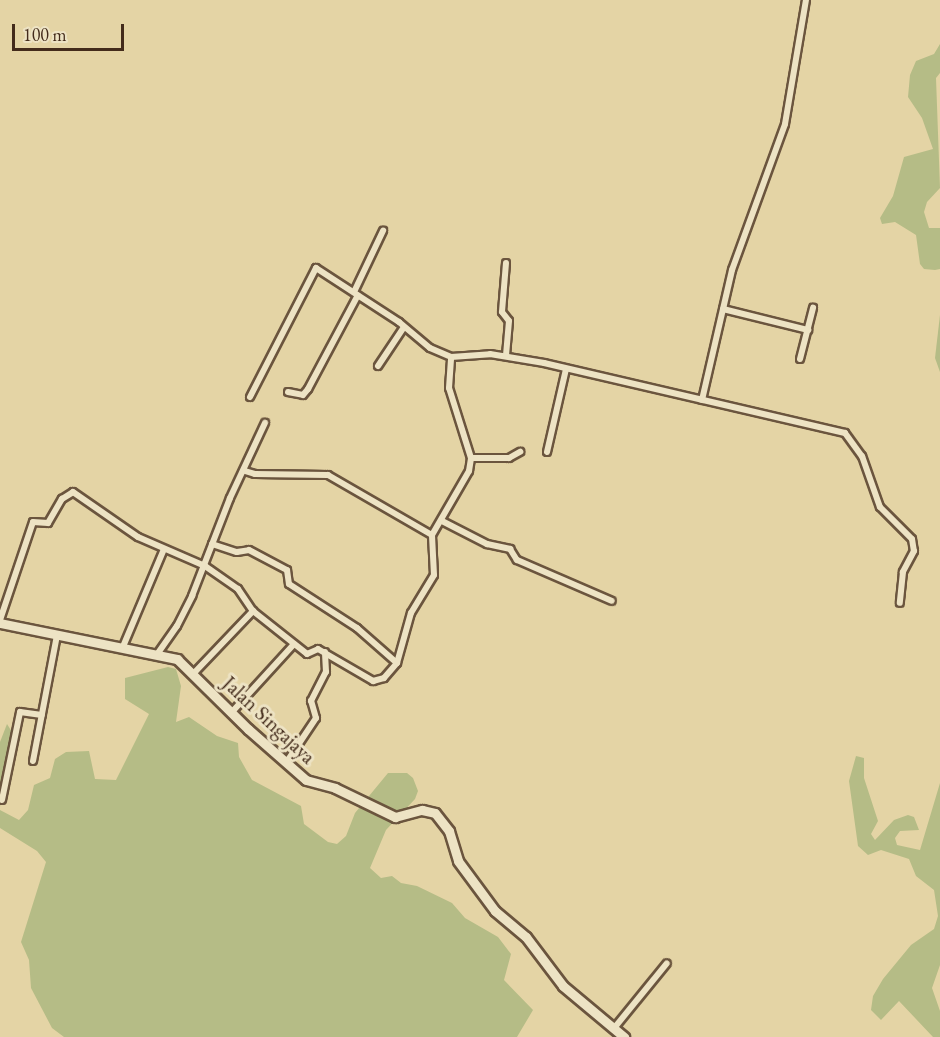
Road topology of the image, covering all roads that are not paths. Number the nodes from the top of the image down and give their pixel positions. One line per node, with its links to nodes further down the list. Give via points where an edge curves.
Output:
1 (806, 0): 6 (street, via 785,124 732,270)
2 (383, 231): 4 (street)
3 (506, 263): 9 (street, via 502,312 509,321)
4 (356, 293): 7 (street); 14 (street, via 308,389 303,395); 15 (street, via 314,268)
5 (813, 308): 8 (street)
6 (723, 309): 8 (street); 16 (street)
7 (404, 327): 10 (street, via 430,348); 12 (street)
8 (808, 330): 11 (street)
9 (506, 356): 10 (street); 13 (street)
10 (451, 357): 20 (street, via 449,388)
11 (800, 359)
12 (378, 366)
13 (566, 369): 16 (street); 19 (street)
14 (288, 392)
15 (250, 397)
16 (702, 400): 28 (street, via 807,423 850,438 862,456 880,507 913,543 914,554 902,578)
17 (266, 423): 21 (street)
18 (520, 452): 20 (street, via 509,458)
19 (547, 452)
20 (471, 458): 22 (street, via 466,480)
21 (245, 471): 23 (street, via 328,475); 24 (street)
22 (442, 521): 23 (street); 27 (street, via 487,544 510,549 515,559)
23 (432, 535): 36 (street, via 434,574 411,613)
24 (212, 544): 26 (street); 36 (street, via 244,553 249,550 284,568 289,585 357,628)
25 (164, 549): 26 (street); 30 (street, via 138,537 84,499 68,494 48,523 36,520 30,527); 33 (street)
26 (205, 566): 29 (street, via 244,593); 35 (street, via 177,627)
27 (612, 601)
28 (900, 603)
29 (254, 611): 32 (street); 37 (street)
30 (0, 621): 31 (street, Jalan Singajaya)
31 (57, 635): 33 (street, Jalan Singajaya); 39 (street)
32 (294, 644): 34 (street, via 307,654 318,649); 38 (street)
33 (122, 649): 35 (street, Jalan Singajaya)
34 (326, 652): 36 (street, via 373,681 384,678); 41 (street, via 326,672 311,701 316,718)
35 (158, 653): 37 (street, Jalan Singajaya, via 181,661)
36 (396, 663)
37 (194, 673): 38 (street, Jalan Singajaya)
38 (232, 712): 41 (street, Jalan Singajaya)
39 (42, 715): 40 (street); 42 (street, via 20,712)
40 (33, 761)
41 (286, 764): 44 (street, Jalan Singajaya, via 306,780 335,788 395,817 422,810 435,813 449,831 458,861 495,911 526,937 570,993)
42 (2, 800)
43 (667, 963): 44 (street)
44 (615, 1027): 45 (street, Jalan Singajaya)
45 (624, 1037)

